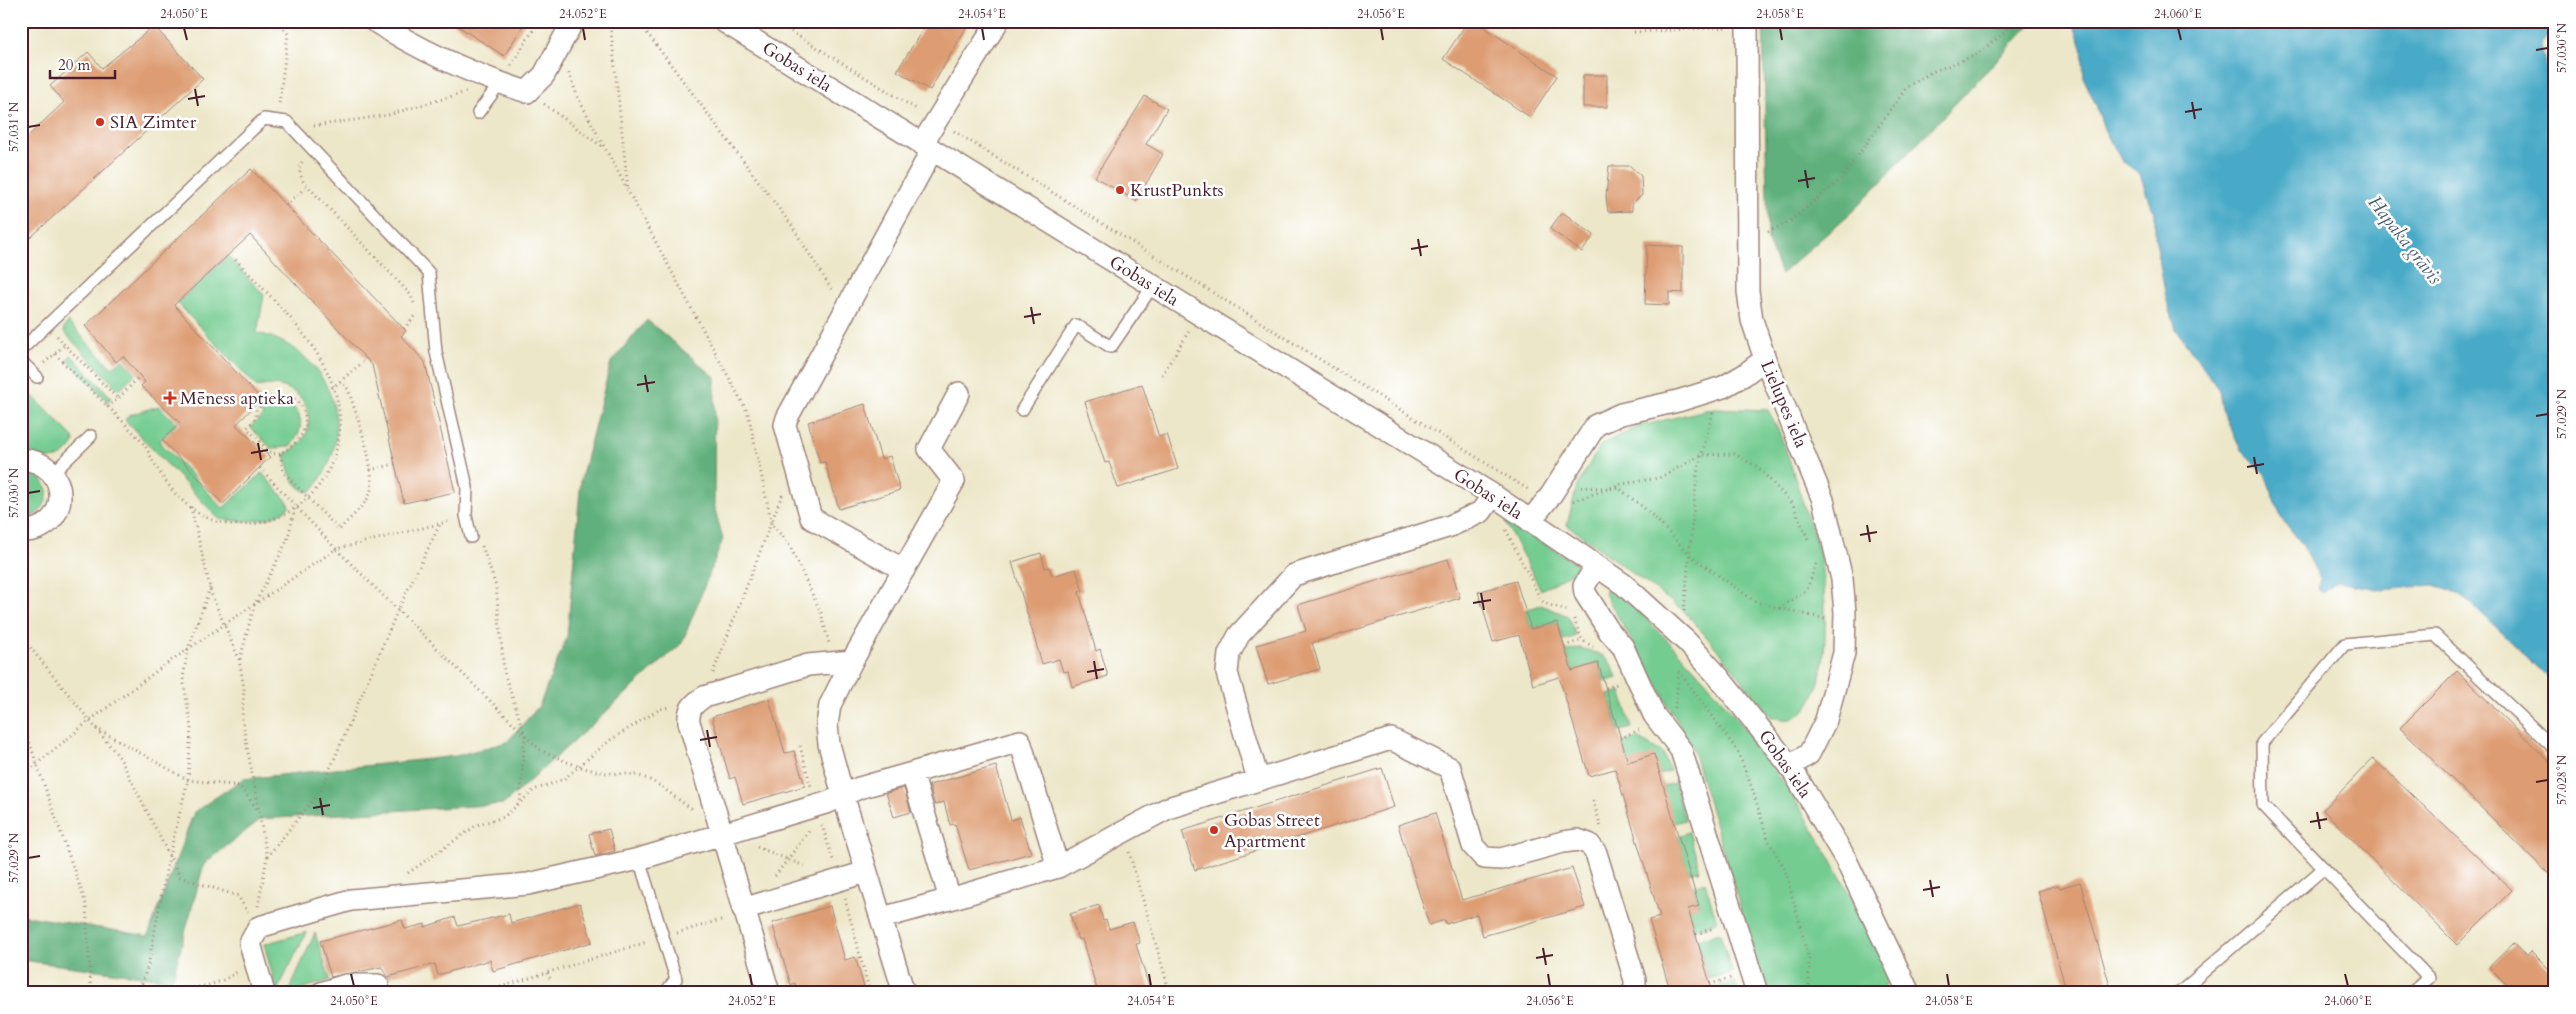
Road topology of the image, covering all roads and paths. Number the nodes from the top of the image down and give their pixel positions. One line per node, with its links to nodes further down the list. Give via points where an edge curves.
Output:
1 (278, 21): 17 (path, via 288,34)
2 (374, 21): 14 (street, via 441,57)
3 (539, 21): 14 (path)
4 (573, 21): 13 (street)
5 (610, 21): 24 (path)
6 (638, 21): 29 (path, via 792,226)
7 (723, 21): 20 (street, Gobas iela)
8 (774, 21): 18 (path)
9 (998, 21): 18 (street)
10 (2011, 21): 26 (path, via 2006,31 1976,55 1932,72 1907,87 1841,179 1789,222)
11 (1747, 24): 12 (path); 26 (street, Lielupes iela)
12 (1634, 32)
13 (560, 45): 15 (street, via 544,76); 21 (path, via 578,98)
14 (500, 83): 15 (street); 16 (lane); 19 (path, via 388,115)
15 (528, 92): 21 (path)
16 (478, 113)
17 (277, 119): 19 (lane); 33 (lane, via 264,119)
18 (936, 121): 20 (street); 57 (path)
19 (294, 129): 62 (lane, via 429,273 436,352 467,487)
20 (927, 147): 28 (street, Gobas iela); 29 (street)
21 (606, 149): 24 (path)
22 (302, 156): 23 (path, via 299,173)
23 (307, 186): 25 (path); 30 (path, via 410,294 416,314)
24 (628, 193): 65 (path, via 748,413)
25 (286, 205)
26 (1748, 242): 35 (street, Lielupes iela, via 1748,291 1752,320)
27 (234, 260): 41 (path, via 305,335)
28 (1152, 287): 46 (lane, via 1111,347 1076,325); 59 (street, Gobas iela)
29 (845, 310): 51 (street, via 787,418 785,428)
30 (404, 329)
31 (53, 332): 32 (path)
32 (65, 345): 34 (path); 44 (path)
33 (21, 350)
34 (55, 354): 38 (path); 45 (path)
35 (1765, 359): 42 (street, via 1744,375); 79 (street, Lielupes iela, via 1823,500 1842,579)
36 (21, 361): 38 (lane)
37 (363, 362): 40 (path)
38 (35, 375)
39 (140, 376): 44 (path)
40 (342, 382): 41 (path); 54 (path, via 348,389)
41 (332, 388): 58 (path, via 340,429 337,448 331,467)
42 (1715, 390): 49 (path, via 1715,403); 57 (street, via 1621,414 1596,425)
43 (958, 393): 73 (street, via 929,449 954,481)
44 (118, 398): 45 (path)
45 (108, 407): 60 (path, via 144,445 172,489)
46 (1022, 410)
47 (91, 436): 55 (lane)
48 (280, 453): 48 (path, via 300,440 305,431 305,420 293,397 278,395 269,397 256,409 256,418 248,428 272,454); 58 (path, via 283,472)
49 (1701, 455): 56 (path, via 1660,478); 68 (path, via 1734,454 1758,467 1793,505); 70 (path)
50 (21, 459): 55 (street, via 43,464)
51 (794, 459): 65 (path); 73 (street, via 811,518)
52 (395, 464): 54 (path)
53 (260, 468): 61 (path)
54 (370, 470): 58 (path, via 373,483 368,497 339,530)
55 (54, 473): 66 (street, via 60,502 54,517 41,527)
56 (1612, 488): 57 (path); 57 (path, via 1572,501); 70 (path, via 1620,490 1648,512)
57 (1552, 493): 63 (street)
58 (308, 500): 61 (path)
59 (1490, 501): 63 (street, Gobas iela); 82 (path, via 1540,598 1544,603 1568,610 1573,615); 104 (street, via 1481,512 1450,526 1294,575 1240,635 1228,654 1227,674)
60 (191, 507): 61 (path, via 220,522 244,525 275,519); 74 (path)
61 (296, 508): 69 (path); 75 (path, via 287,541)
62 (466, 516): 64 (path); 67 (lane)
63 (1530, 521): 72 (street, Gobas iela)
64 (440, 524): 69 (path); 77 (path)
65 (772, 525): 87 (path, via 788,542); 91 (path)
66 (21, 531)
67 (471, 537): 96 (path, via 481,541 496,586 504,672)
68 (1810, 544)
69 (336, 549): 75 (path); 77 (path)
70 (1691, 556): 76 (path, via 1756,602); 81 (path)
71 (1817, 560): 76 (path, via 1807,590)
72 (1596, 566): 81 (street, Gobas iela, via 1623,584); 95 (street, via 1584,586 1588,600 1623,647 1654,715)
73 (904, 570): 87 (street)
74 (210, 588): 78 (path); 85 (path)
75 (254, 606): 78 (path); 86 (path)
76 (1779, 608): 79 (path)
77 (398, 610): 96 (path); 114 (path, via 321,790)
78 (224, 625): 85 (path); 86 (path)
79 (1845, 625): 101 (street, Lielupes iela, via 1844,653 1826,720 1810,754)
80 (21, 636): 93 (path)
81 (1682, 637): 88 (path); 101 (street, Gobas iela)
82 (1582, 640): 83 (path); 84 (path)
83 (1564, 646)
84 (1598, 649)
85 (188, 650): 93 (path); 105 (path, via 184,678 191,727)
86 (239, 659): 108 (path, via 244,688 242,719)
87 (843, 662): 91 (street, via 808,665); 106 (street, via 827,726)
88 (1679, 671): 95 (path, via 1675,712); 147 (path, via 1738,752 1768,840 1785,869 1809,959)
89 (1622, 683): 90 (path)
90 (1606, 688)
91 (700, 700): 100 (path, via 660,709 609,741); 110 (street, via 688,714 689,722)
92 (21, 719): 99 (path)
93 (89, 721): 94 (path); 99 (path)
94 (94, 727): 105 (path); 113 (path, via 120,758)
95 (1656, 732): 97 (path, via 1638,729); 146 (street, via 1681,750)
96 (525, 736): 100 (path, via 538,749); 107 (path)
97 (1620, 738)
98 (2555, 748): 117 (lane, via 2435,635 2345,644 2262,743 2263,805)
99 (37, 766): 103 (path); 134 (path, via 86,904)
100 (581, 766): 107 (path, via 564,779 534,790); 110 (path, via 600,772 636,776 665,787)
101 (1790, 766): 148 (street, Gobas iela, via 1845,858)
102 (912, 773): 106 (street); 116 (street, via 1020,741); 121 (street)
103 (21, 777)
104 (1258, 779): 111 (street, via 1168,808); 145 (street, via 1391,739 1450,768 1473,846 1484,858 1501,859 1578,840 1589,844 1596,853 1635,980)
105 (188, 780): 108 (path, via 240,786); 113 (path)
106 (843, 795): 110 (street, via 829,802); 118 (street)
107 (520, 802): 119 (path, via 504,817 477,825)
108 (259, 812): 114 (path)
109 (819, 818): 120 (path)
110 (720, 828): 115 (street); 122 (street)
111 (1123, 832): 116 (street); 144 (path)
112 (755, 846): 120 (path)
113 (169, 856): 125 (path, via 180,877 238,896); 135 (path, via 148,966)
114 (267, 857): 125 (path, via 258,901)
115 (639, 859): 125 (street, via 528,884 352,900); 127 (lane)
116 (1058, 867): 121 (street)
117 (2324, 868): 149 (lane); 150 (lane, via 2429,978)
118 (866, 872): 120 (street); 123 (street)
119 (401, 877)
120 (840, 880): 122 (street); 142 (path)
121 (950, 899): 123 (street)
122 (743, 910): 127 (path, via 737,915); 141 (street)
123 (882, 918): 143 (street)
124 (1722, 926): 126 (path)
125 (259, 927): 128 (street, via 250,944)
126 (1696, 934)
127 (664, 937): 129 (path); 140 (lane, via 676,980)
128 (255, 960): 136 (path, via 223,982); 137 (street)
129 (548, 972): 131 (path); 139 (path)
130 (1737, 976): 132 (path)
131 (550, 978)
132 (1710, 984)
133 (378, 985): 138 (street, via 346,985)
134 (91, 993)
135 (138, 993)
136 (164, 993)
137 (264, 993)
138 (321, 993)
139 (481, 993)
140 (665, 993)
141 (769, 993)
142 (870, 993)
143 (904, 993)
144 (1170, 993)
145 (1632, 993)
146 (1757, 993)
147 (1806, 993)
148 (1909, 993)
149 (2179, 993)
150 (2412, 993)

